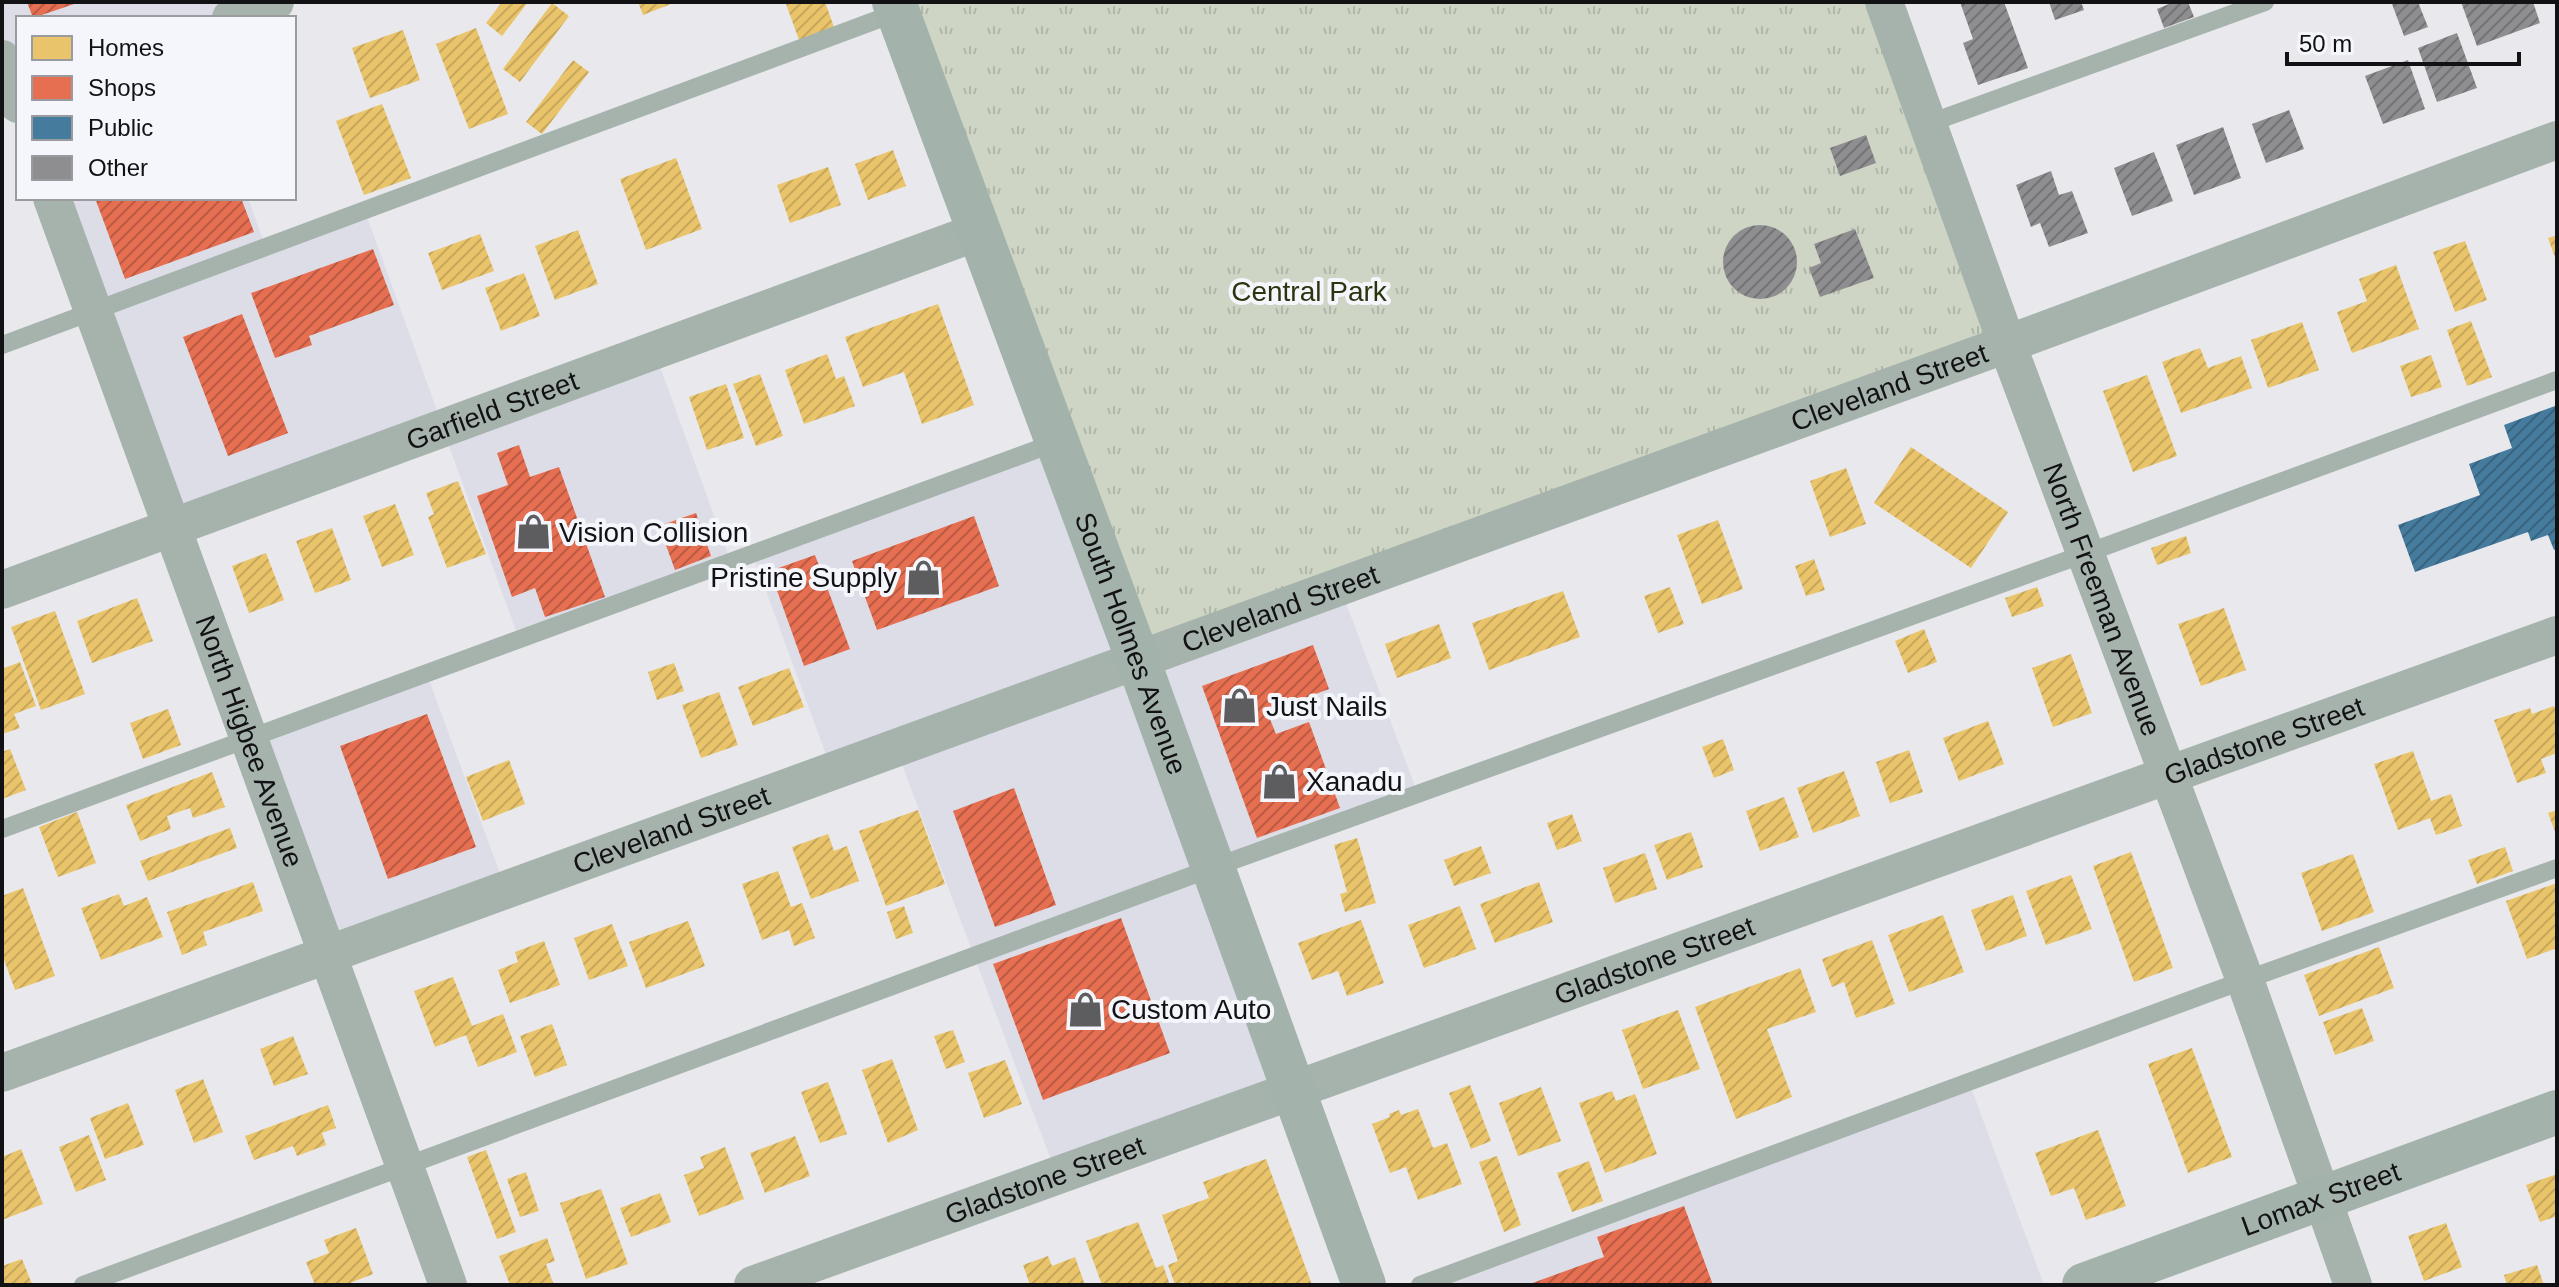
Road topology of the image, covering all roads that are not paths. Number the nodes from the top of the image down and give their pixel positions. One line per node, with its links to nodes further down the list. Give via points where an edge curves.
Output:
1 (275, 2): 5 (street)
2 (1884, 2): 8 (street, North Freeman Avenue)
3 (2265, 2): 8 (lane)
4 (896, 7): 11 (main road, South Holmes Avenue); 12 (lane)
5 (236, 16)
6 (2, 59): 7 (street)
7 (13, 99)
8 (1927, 124): 13 (street, North Freeman Avenue)
9 (2557, 140): 13 (street, Cleveland Street)
10 (53, 200): 12 (street, North Higbee Avenue)
11 (980, 231): 16 (main road, South Holmes Avenue); 17 (street, Garfield Street)
12 (93, 312): 14 (lane); 17 (street, North Higbee Avenue)
13 (2007, 344): 18 (street, North Freeman Avenue); 21 (street, Cleveland Street)
14 (2, 345)
15 (2557, 380): 18 (lane)
16 (1057, 442): 21 (main road, South Holmes Avenue); 22 (lane)
17 (171, 526): 19 (street, Garfield Street); 22 (street, North Higbee Avenue)
18 (2087, 553): 23 (street, North Freeman Avenue); 25 (lane)
19 (2, 590)
20 (2557, 635): 23 (street, Gladstone Street)
21 (1138, 660): 25 (main road, South Holmes Avenue); 27 (street, Cleveland Street)
22 (249, 738): 24 (lane); 27 (street, North Higbee Avenue)
23 (2169, 776): 28 (street, North Freeman Avenue); 30 (street, Gladstone Street)
24 (2, 829)
25 (1212, 868): 30 (main road, South Holmes Avenue); 32 (lane)
26 (2557, 868): 28 (lane)
27 (328, 954): 29 (street, Cleveland Street); 32 (street, North Higbee Avenue)
28 (2245, 980): 33 (street, North Freeman Avenue); 38 (lane)
29 (2, 1073)
30 (1293, 1091): 36 (street, Gladstone Street); 37 (main road, South Holmes Avenue)
31 (2557, 1112): 33 (main road, Lomax Street)
32 (404, 1168): 34 (lane); 35 (street, North Higbee Avenue)
33 (2322, 1198): 39 (main road, Lomax Street); 40 (street, North Freeman Avenue)
34 (83, 1285)
35 (448, 1285)
36 (753, 1285)
37 (1364, 1285)
38 (1420, 1285)
39 (2084, 1285)
40 (2353, 1285)

